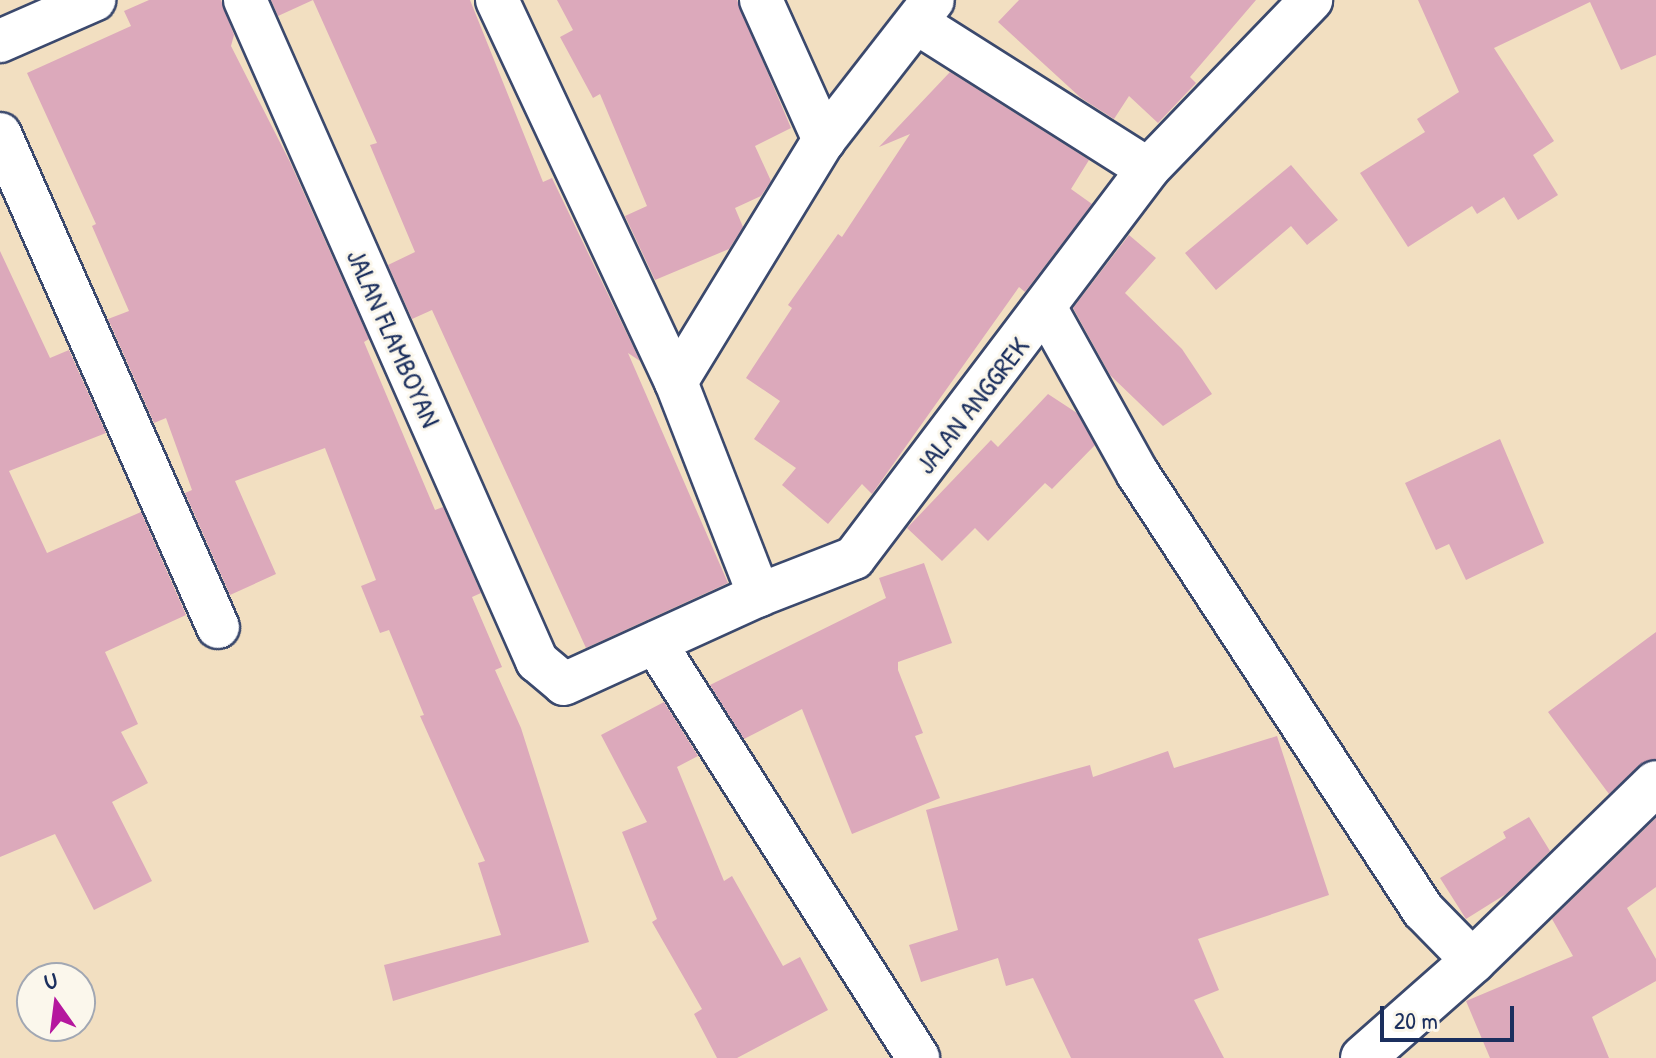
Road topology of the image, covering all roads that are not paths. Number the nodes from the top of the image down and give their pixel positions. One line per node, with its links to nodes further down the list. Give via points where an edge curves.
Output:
1 (94, 0): 7 (street)
2 (245, 0): 16 (street, JALAN FLAMBOYAN, via 537,661)
3 (497, 0): 12 (street)
4 (761, 0): 9 (street)
5 (1311, 0): 10 (street, JALAN ANGGREK)
6 (925, 11): 9 (street); 10 (street)
7 (0, 41)
8 (0, 134): 14 (street)
9 (824, 140): 12 (street)
10 (1148, 169): 11 (street, JALAN ANGGREK)
11 (1046, 309): 13 (street, JALAN ANGGREK, via 854,558); 18 (street, via 1146,486 1423,910)
12 (676, 382): 13 (street)
13 (759, 595): 15 (street, JALAN ANGGREK)
14 (218, 627)
15 (655, 643): 16 (street, JALAN ANGGREK, via 564,684); 19 (street)
16 (547, 672)
17 (1656, 783): 18 (street)
18 (1473, 961): 20 (street)
19 (918, 1058)
20 (1363, 1058)

